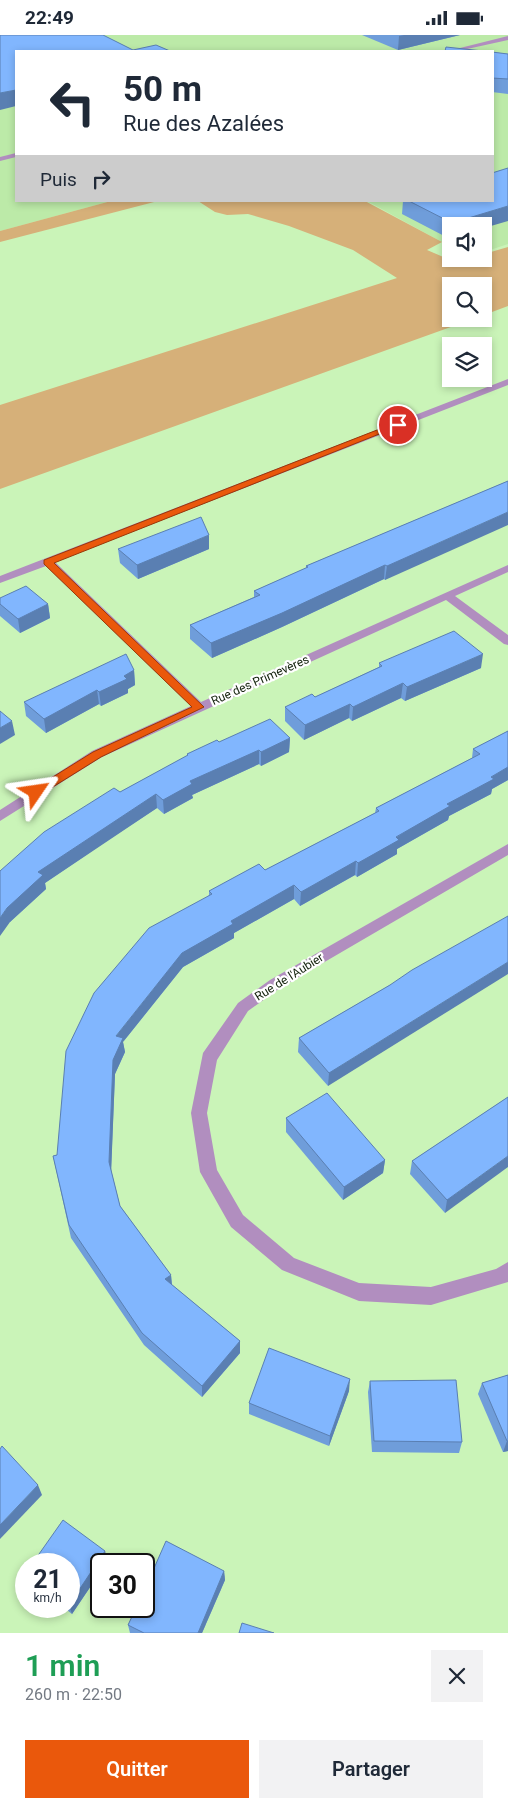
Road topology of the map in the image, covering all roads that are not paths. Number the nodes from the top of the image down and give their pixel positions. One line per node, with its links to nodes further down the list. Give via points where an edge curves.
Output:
1 (508, 38): 2 (street)
2 (455, 50)
3 (15, 155): 4 (street)
4 (0, 159)
5 (508, 382): 6 (street)
6 (48, 562): 8 (street); 11 (street)
7 (508, 568): 9 (street, Rue des Primevères)
8 (0, 580)
9 (447, 596): 10 (street); 11 (street, Rue des Primevères)
10 (508, 641)
11 (199, 707): 12 (street, Rue des Primevères, via 97,755)
12 (0, 816)
13 (508, 849): 14 (street, Rue de l'Aubier, via 275,983 243,1007 209,1058 198,1113 209,1172 237,1221 288,1264 359,1292 431,1296)
14 (508, 1271)

